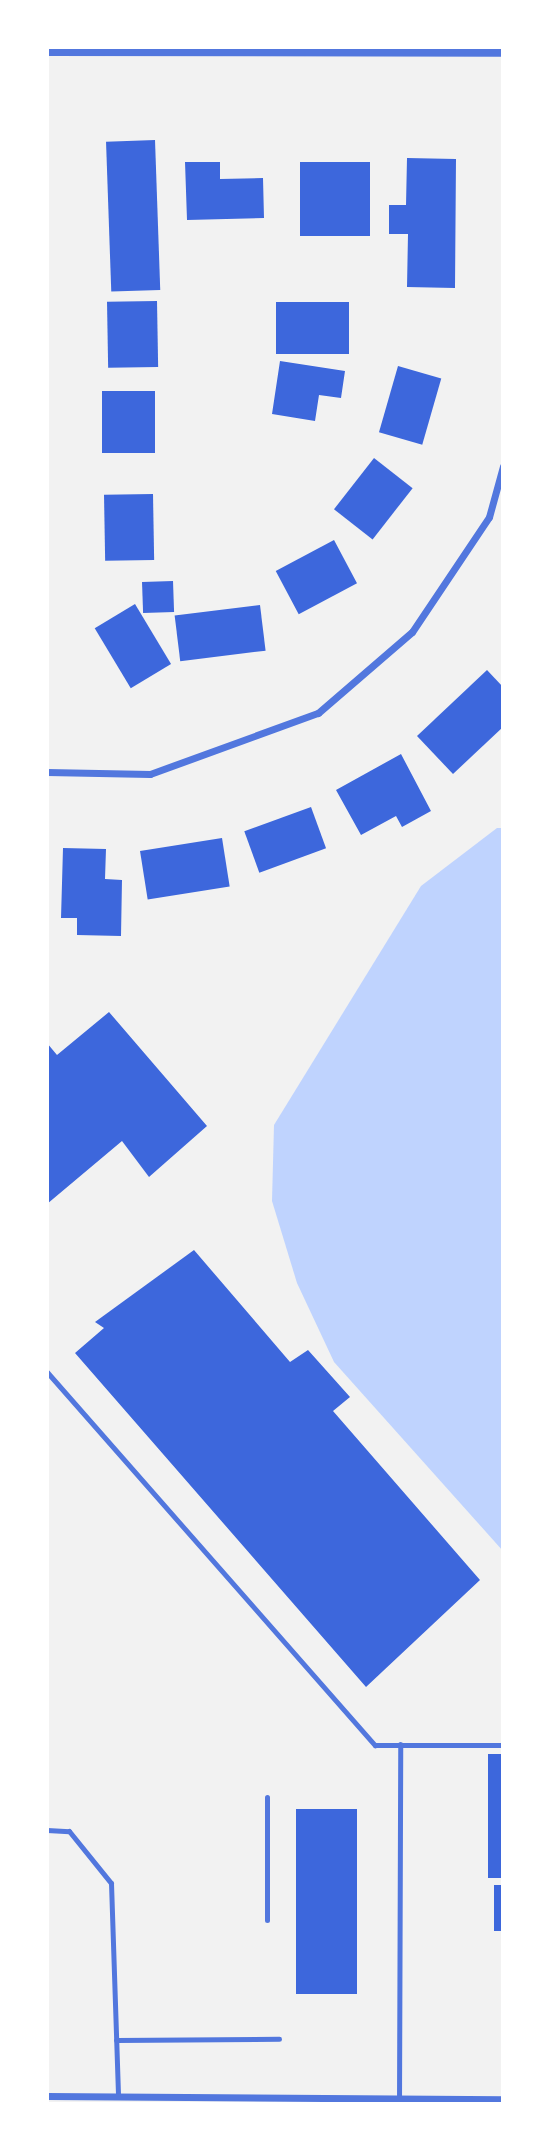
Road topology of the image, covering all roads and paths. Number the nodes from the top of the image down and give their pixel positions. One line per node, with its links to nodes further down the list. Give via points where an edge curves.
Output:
1 (277, 49): 2 (street); 3 (street)
2 (47, 50)
3 (503, 51)
4 (503, 466): 5 (street, via 489,517 412,632 318,713 150,774)
5 (47, 772)
6 (47, 1372): 7 (lane, via 375,1745)
7 (400, 1744): 8 (lane); 17 (lane)
8 (503, 1745)
9 (267, 1797): 11 (lane)
10 (47, 1830): 13 (lane, via 69,1831 111,1883)
11 (267, 1920)
12 (279, 2039): 13 (lane)
13 (116, 2040): 15 (lane)
14 (47, 2096): 15 (street)
15 (118, 2097): 17 (street)
16 (503, 2099): 17 (street)
17 (399, 2101)

